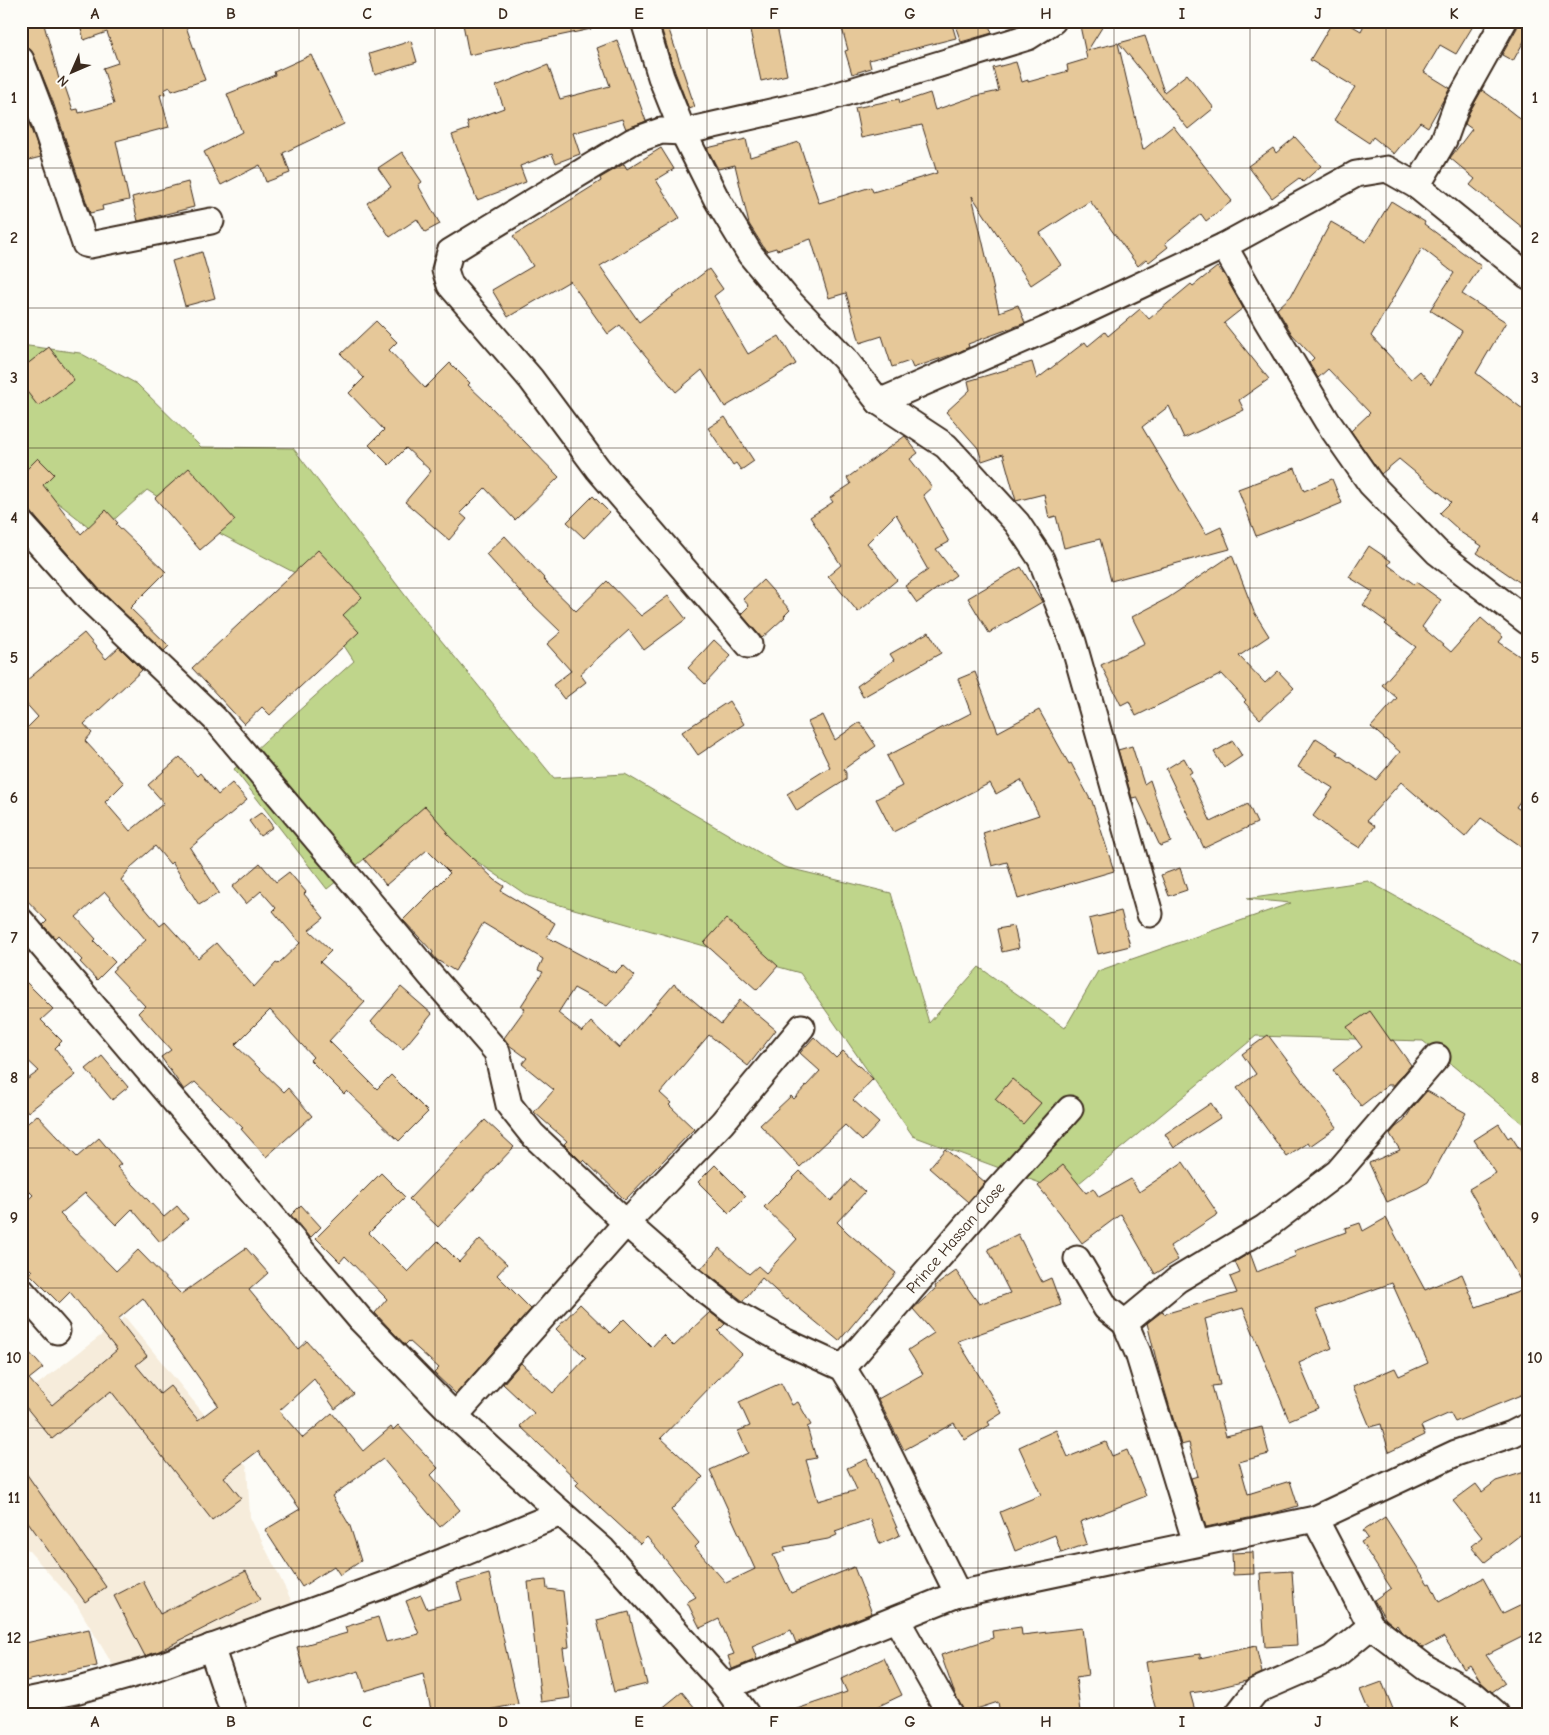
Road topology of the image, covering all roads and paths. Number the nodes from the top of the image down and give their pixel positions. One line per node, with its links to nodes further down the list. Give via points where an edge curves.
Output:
1 (644, 21): 5 (street)
2 (1053, 21): 5 (street, via 1028,37 825,99)
3 (1504, 21): 6 (street)
4 (21, 60): 7 (street, via 86,244)
5 (682, 132): 10 (street, via 750,254 787,299 844,358); 13 (street, via 661,131 633,141 450,252 445,270 450,285 531,379 598,470)
6 (1417, 186): 8 (street, via 1387,169 1356,174); 9 (street)
7 (211, 221)
8 (1224, 246): 10 (street, via 1045,330); 12 (street, via 1327,422 1371,484 1437,552)
9 (1528, 276)
10 (879, 402): 14 (street, via 946,446 1016,523 1041,559 1073,642)
11 (21, 523): 19 (street, via 90,599 228,734 498,1052 509,1105 532,1134)
12 (1528, 622)
13 (749, 645)
14 (1150, 914)
15 (26, 934): 25 (street, via 360,1319)
16 (802, 1027): 19 (street, via 722,1123)
17 (1437, 1057): 22 (street, via 1338,1172 1264,1228 1177,1280)
18 (1070, 1108): 24 (street, Prince Hassan Close)
19 (626, 1223): 24 (street, via 732,1312); 25 (street)
20 (1077, 1259): 22 (street, via 1106,1308)
21 (21, 1290): 23 (street)
22 (1125, 1323): 29 (street, via 1138,1353)
23 (57, 1331)
24 (842, 1368): 30 (street, via 859,1394)
25 (455, 1416): 27 (street)
26 (1528, 1426): 28 (street, via 1456,1453)
27 (561, 1513): 33 (street, via 395,1581); 34 (street, via 603,1550)
28 (1315, 1519): 29 (street); 32 (street)
29 (1196, 1543): 30 (street)
30 (958, 1594): 31 (street)
31 (897, 1620): 34 (street); 38 (street)
32 (1371, 1626): 39 (street, via 1332,1658 1256,1691); 40 (street, via 1426,1668 1473,1694)
33 (211, 1647): 35 (street, via 149,1670); 36 (street)
34 (726, 1687): 37 (street)
35 (21, 1702)
36 (234, 1714)
37 (746, 1714)
38 (950, 1714)
39 (1238, 1714)
40 (1496, 1714)

